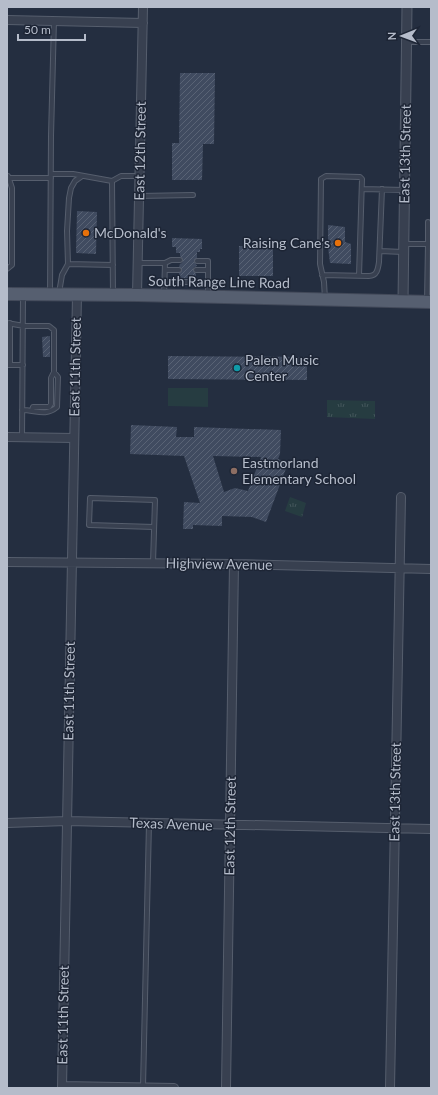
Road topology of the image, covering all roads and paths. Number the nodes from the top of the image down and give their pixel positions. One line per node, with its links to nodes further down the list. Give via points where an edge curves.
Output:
1 (143, 7): 5 (street, East 12th Street)
2 (407, 7): 6 (street, East 13th Street)
3 (7, 20): 4 (street)
4 (54, 20): 5 (street); 8 (lane)
5 (143, 23): 10 (street, East 12th Street)
6 (407, 42): 7 (lane); 15 (street, East 13th Street)
7 (431, 42)
8 (51, 176): 9 (lane); 11 (lane); 40 (lane)
9 (82, 176): 12 (lane); 26 (lane, via 75,181 69,198)
10 (140, 176): 12 (lane, via 121,176); 16 (street, East 12th Street)
11 (8, 177): 28 (lane, via 12,188 12,265)
12 (112, 181): 27 (lane)
13 (362, 189): 14 (lane); 34 (lane, via 360,177 326,176 321,179); 35 (lane)
14 (382, 189): 15 (lane); 21 (lane)
15 (405, 190): 20 (street, East 13th Street)
16 (139, 196): 17 (lane); 24 (street, East 12th Street)
17 (193, 196)
18 (428, 222): 19 (lane)
19 (428, 244): 20 (lane); 33 (lane)
20 (404, 248): 21 (lane); 47 (street, East 13th Street)
21 (380, 251): 35 (lane, via 376,274)
22 (180, 260): 25 (lane)
23 (197, 261): 32 (lane, via 208,261)
24 (138, 263): 25 (lane); 43 (street, East 12th Street)
25 (165, 263): 29 (lane)
26 (68, 264): 27 (lane); 40 (lane)
27 (113, 265): 42 (lane)
28 (7, 269)
29 (165, 270): 30 (lane); 36 (lane)
30 (179, 270)
31 (196, 270): 32 (lane)
32 (208, 270): 37 (lane)
33 (430, 272): 48 (lane)
34 (322, 275): 35 (lane); 46 (lane)
35 (359, 276)
36 (164, 282): 37 (lane); 44 (lane)
37 (208, 282): 45 (lane)
38 (7, 294): 39 (main road, South Range Line Road)
39 (24, 294): 40 (main road, South Range Line Road); 50 (lane)
40 (54, 295): 41 (main road, South Range Line Road)
41 (77, 295): 42 (main road, South Range Line Road); 58 (street, East 11th Street)
42 (113, 295): 43 (main road, South Range Line Road)
43 (137, 295): 44 (main road, South Range Line Road)
44 (164, 295): 45 (main road, South Range Line Road)
45 (208, 296): 46 (main road, South Range Line Road)
46 (325, 299): 47 (main road, South Range Line Road)
47 (403, 301): 48 (main road, South Range Line Road)
48 (429, 302)
49 (9, 323): 50 (lane); 51 (lane)
50 (24, 326): 52 (lane); 53 (lane, via 49,326 54,330)
51 (9, 365): 52 (lane)
52 (23, 365): 54 (lane)
53 (54, 372): 55 (lane, via 51,404 49,407 33,407); 55 (lane, via 58,377 57,407 51,412 35,413)
54 (22, 410): 55 (lane); 57 (lane)
55 (32, 410)
56 (7, 437): 57 (street)
57 (22, 437): 58 (street)
58 (74, 438): 62 (street, East 11th Street)
59 (402, 497): 65 (street, East 13th Street)
60 (154, 527): 60 (lane, via 155,500 90,498 90,525); 63 (lane)
61 (7, 562): 62 (street, Highview Avenue)
62 (71, 562): 63 (street, Highview Avenue); 67 (street, East 11th Street)
63 (154, 563): 64 (street, Highview Avenue)
64 (234, 564): 65 (street, Highview Avenue); 70 (street, East 12th Street)
65 (400, 568): 66 (street, Highview Avenue); 71 (street, East 13th Street)
66 (431, 569)
67 (67, 821): 68 (street, Texas Avenue); 69 (street, Texas Avenue); 73 (street, East 11th Street)
68 (7, 823)
69 (149, 823): 70 (street, Texas Avenue); 74 (lane)
70 (230, 825): 71 (street, Texas Avenue); 76 (street, East 12th Street)
71 (394, 828): 72 (street, Texas Avenue); 77 (street, East 13th Street)
72 (431, 829)
73 (62, 1087): 74 (street)
74 (143, 1087): 75 (street)
75 (174, 1088)
76 (226, 1088)
77 (390, 1088)

